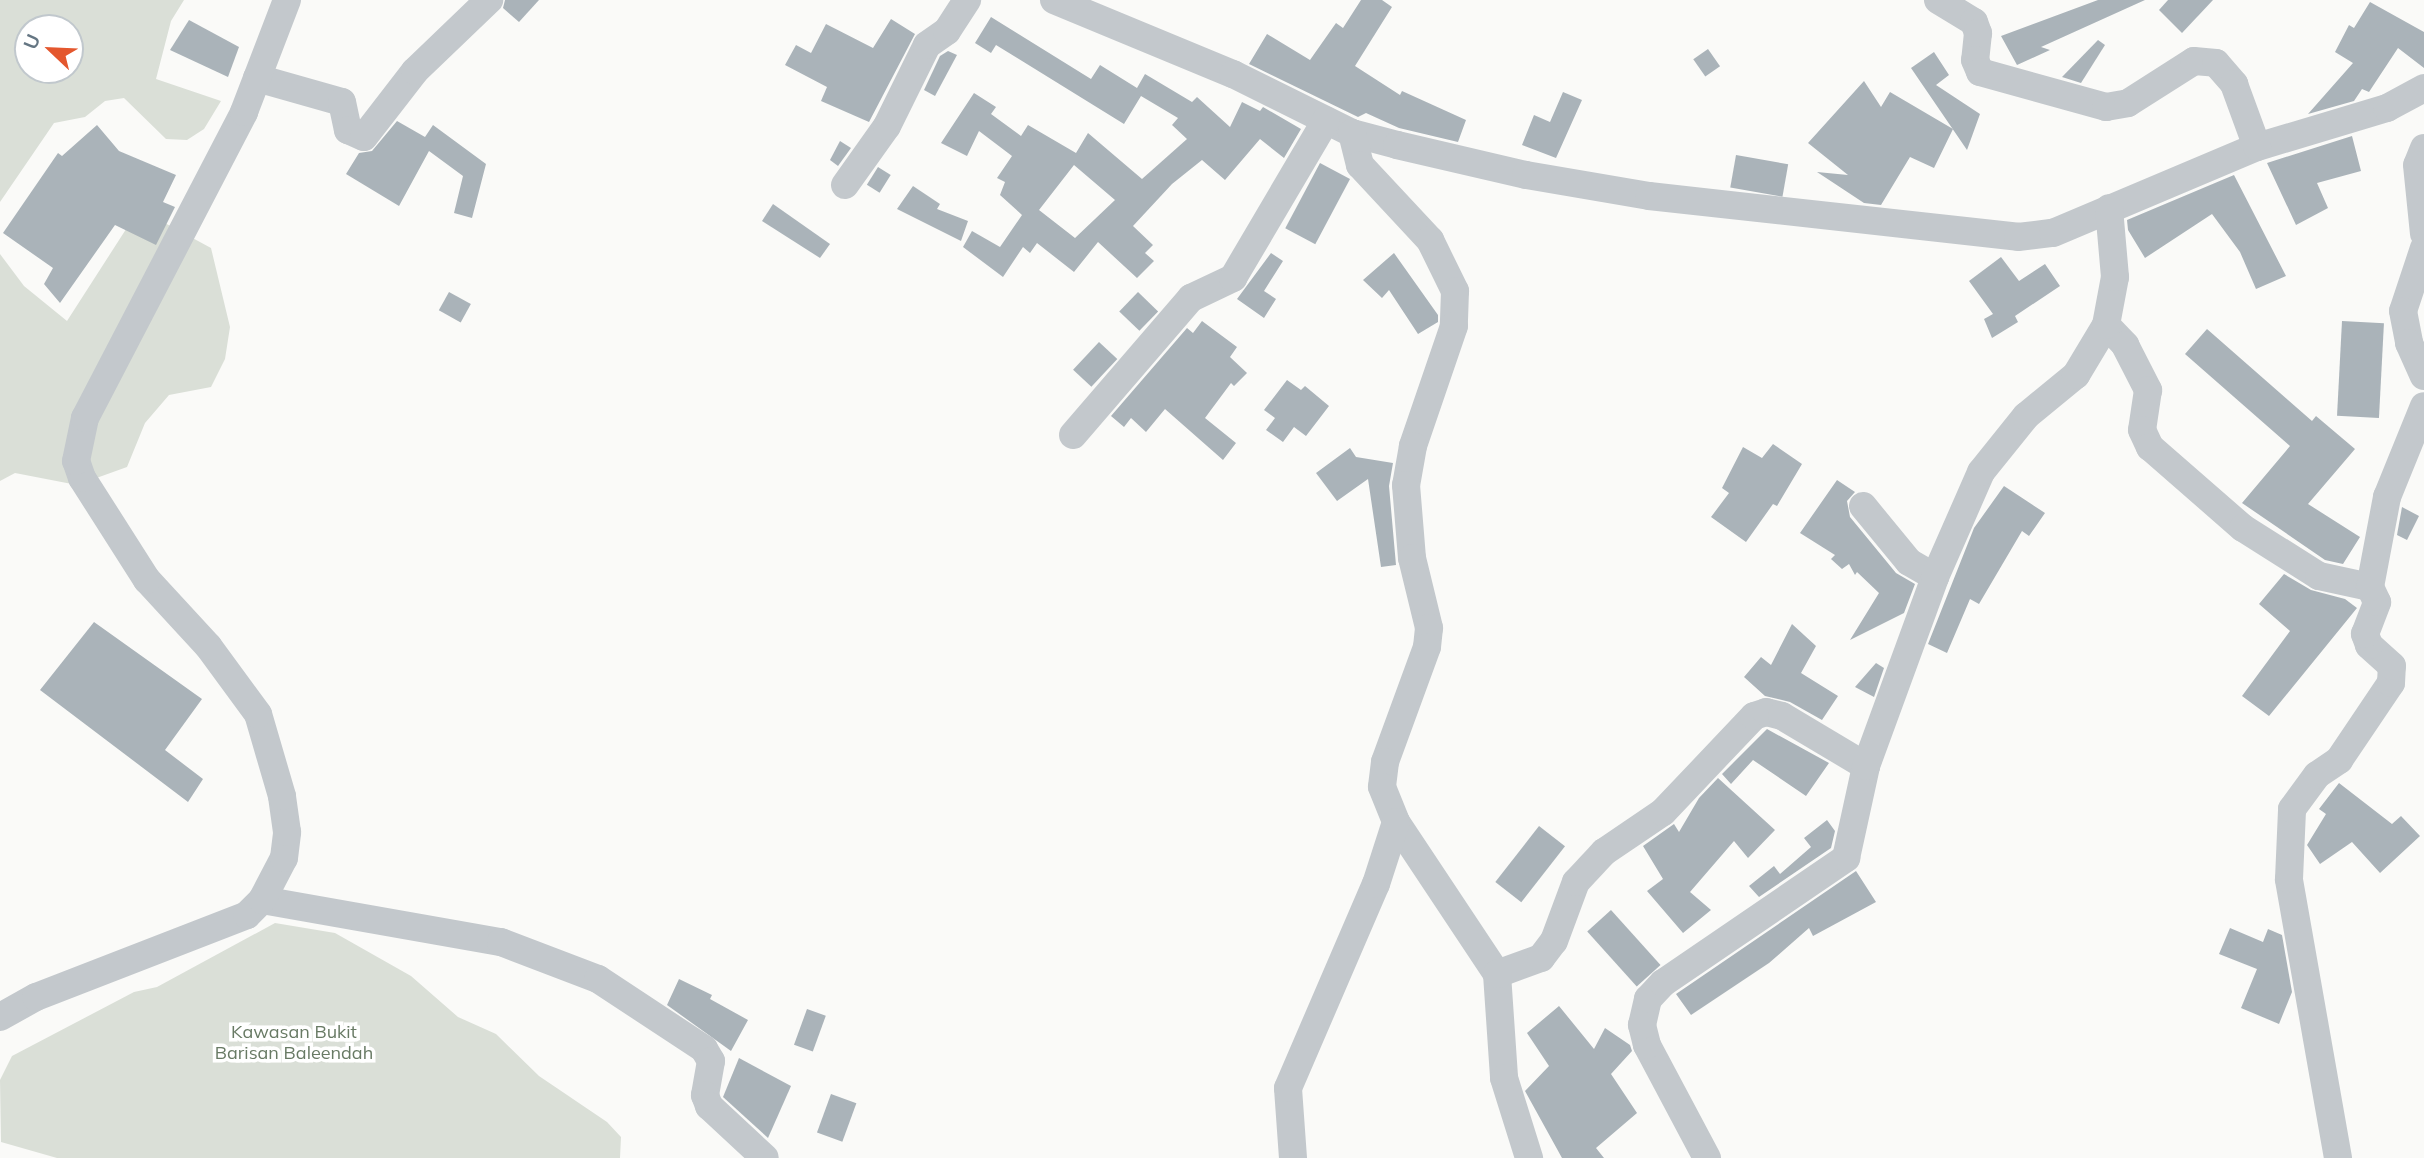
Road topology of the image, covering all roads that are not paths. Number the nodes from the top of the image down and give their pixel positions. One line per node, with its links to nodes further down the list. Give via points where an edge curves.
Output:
1 (288, 0): 6 (street)
2 (489, 0): 6 (street, via 415,71 364,137 348,130 342,102)
3 (967, 0): 12 (street, via 947,31 927,45 887,126)
4 (1054, 0): 8 (street, via 1185,53)
5 (1938, 0): 10 (street, via 1974,22 1980,72 2106,107 2128,103 2194,61 2221,67)
6 (257, 78): 25 (street, via 244,112 85,418 76,461 82,478 147,580 208,646 258,714 271,751 287,832 284,858)
7 (2424, 88): 10 (street, via 2387,107)
8 (1326, 120): 9 (street); 19 (street, via 1233,278 1191,298)
9 (1352, 133): 13 (street, via 1526,175 1649,196 2018,237 2053,233); 24 (street, via 1360,165 1430,240 1455,291 1454,326 1413,446 1406,485 1412,558 1429,628 1416,682 1385,762 1382,787)
10 (2257, 147): 13 (street)
11 (2424, 148): 14 (street, via 2417,165)
12 (845, 185)
13 (2109, 208): 16 (street, via 2115,277)
14 (2424, 234)
15 (2424, 248): 17 (street, via 2403,311 2409,343)
16 (2106, 325): 21 (street, via 2076,375 2026,416 1988,460); 22 (street, via 2125,345 2148,390 2143,430 2150,447 2243,528 2319,576)
17 (2424, 376)
18 (2424, 406): 22 (street, via 2387,497)
19 (1073, 435)
20 (1863, 506): 21 (street, via 1909,562)
21 (1935, 577): 23 (street)
22 (2370, 587): 32 (street, via 2377,601 2365,634 2368,645 2392,666 2391,683 2339,760 2317,775 2292,809 2287,868)
23 (1866, 766): 26 (street, via 1782,716 1761,712 1663,812 1604,852 1576,881 1554,941 1541,958); 31 (street, via 1846,858 1663,983 1648,999 1642,1025 1647,1045)
24 (1396, 822): 26 (street); 29 (street, via 1376,884 1287,1088)
25 (262, 900): 27 (street, via 247,915 36,997); 28 (street, via 501,943 598,979 704,1049 711,1061 705,1095 709,1106)
26 (1497, 974): 30 (street, via 1504,1079)
27 (0, 1017)
28 (765, 1158)
29 (1293, 1158)
30 (1530, 1158)
31 (1707, 1158)
32 (2338, 1158)

